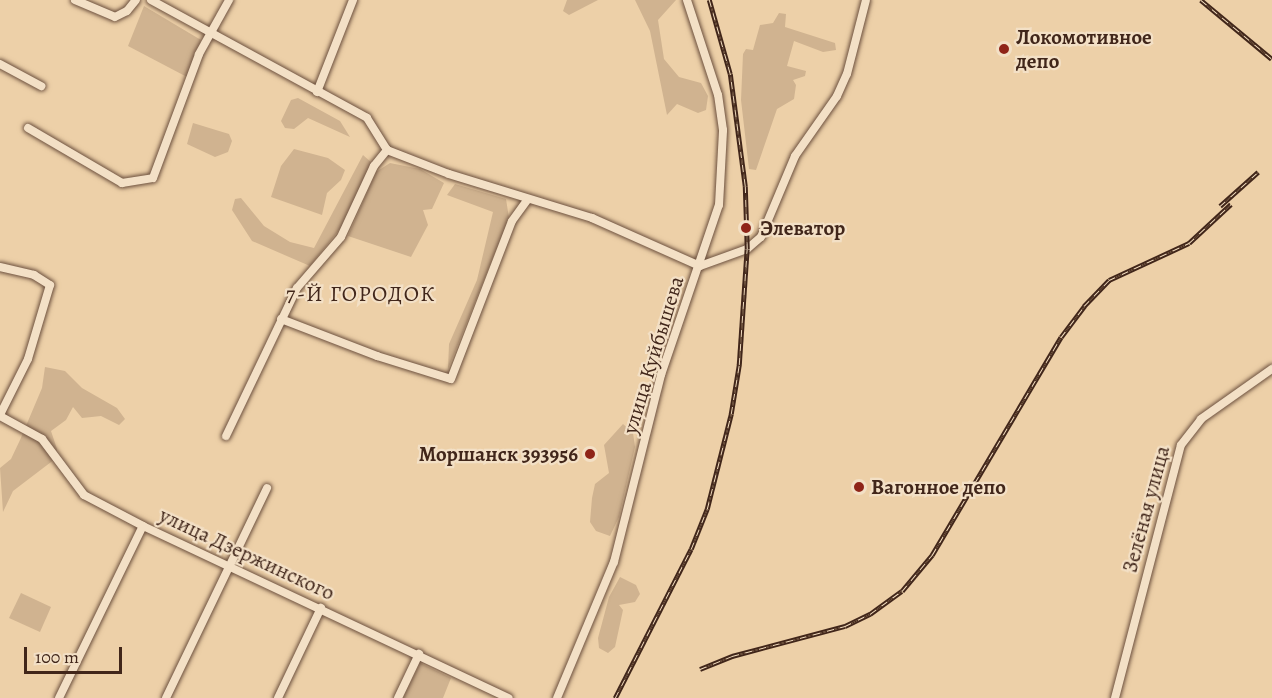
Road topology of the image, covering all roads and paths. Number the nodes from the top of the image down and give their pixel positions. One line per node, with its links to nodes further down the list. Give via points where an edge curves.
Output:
1 (75, 0): 2 (street, via 115,17)
2 (136, 0)
3 (151, 0): 8 (street)
4 (229, 0): 8 (street)
5 (353, 0): 11 (street)
6 (687, 0): 15 (street, via 709,60 723,130 719,205)
7 (866, 0): 15 (street, улица Куйбышева, via 847,74 837,96 795,156 761,237 747,249)
8 (212, 36): 11 (street); 12 (street, via 199,54 153,178 122,183)
9 (0, 64): 10 (street)
10 (41, 86)
11 (317, 92): 13 (street, via 367,118)
12 (28, 128)
13 (387, 150): 14 (street); 17 (street, via 374,166 341,237 297,288)
14 (528, 199): 15 (street, via 627,231); 17 (street, via 512,221 452,379 377,356)
15 (700, 266): 31 (street, улица Куйбышева, via 661,375 614,562)
16 (0, 267): 19 (street, via 48,281 50,285 28,359)
17 (281, 319): 20 (street)
18 (1272, 369): 32 (street, Зелёная улица, via 1201,419 1181,445)
19 (0, 416): 22 (street, via 42,439 84,495)
20 (226, 436)
21 (267, 488): 23 (street)
22 (143, 526): 23 (street, улица Дзержинского); 26 (street, улица Дзержинского)
23 (230, 566): 24 (street, улица Дзержинского); 27 (street)
24 (321, 608): 25 (street, улица Дзержинского); 28 (street)
25 (419, 654): 29 (street); 30 (street, улица Дзержинского)
26 (59, 698)
27 (166, 698)
28 (278, 698)
29 (398, 698)
30 (508, 698)
31 (557, 698)
32 (1115, 698)

